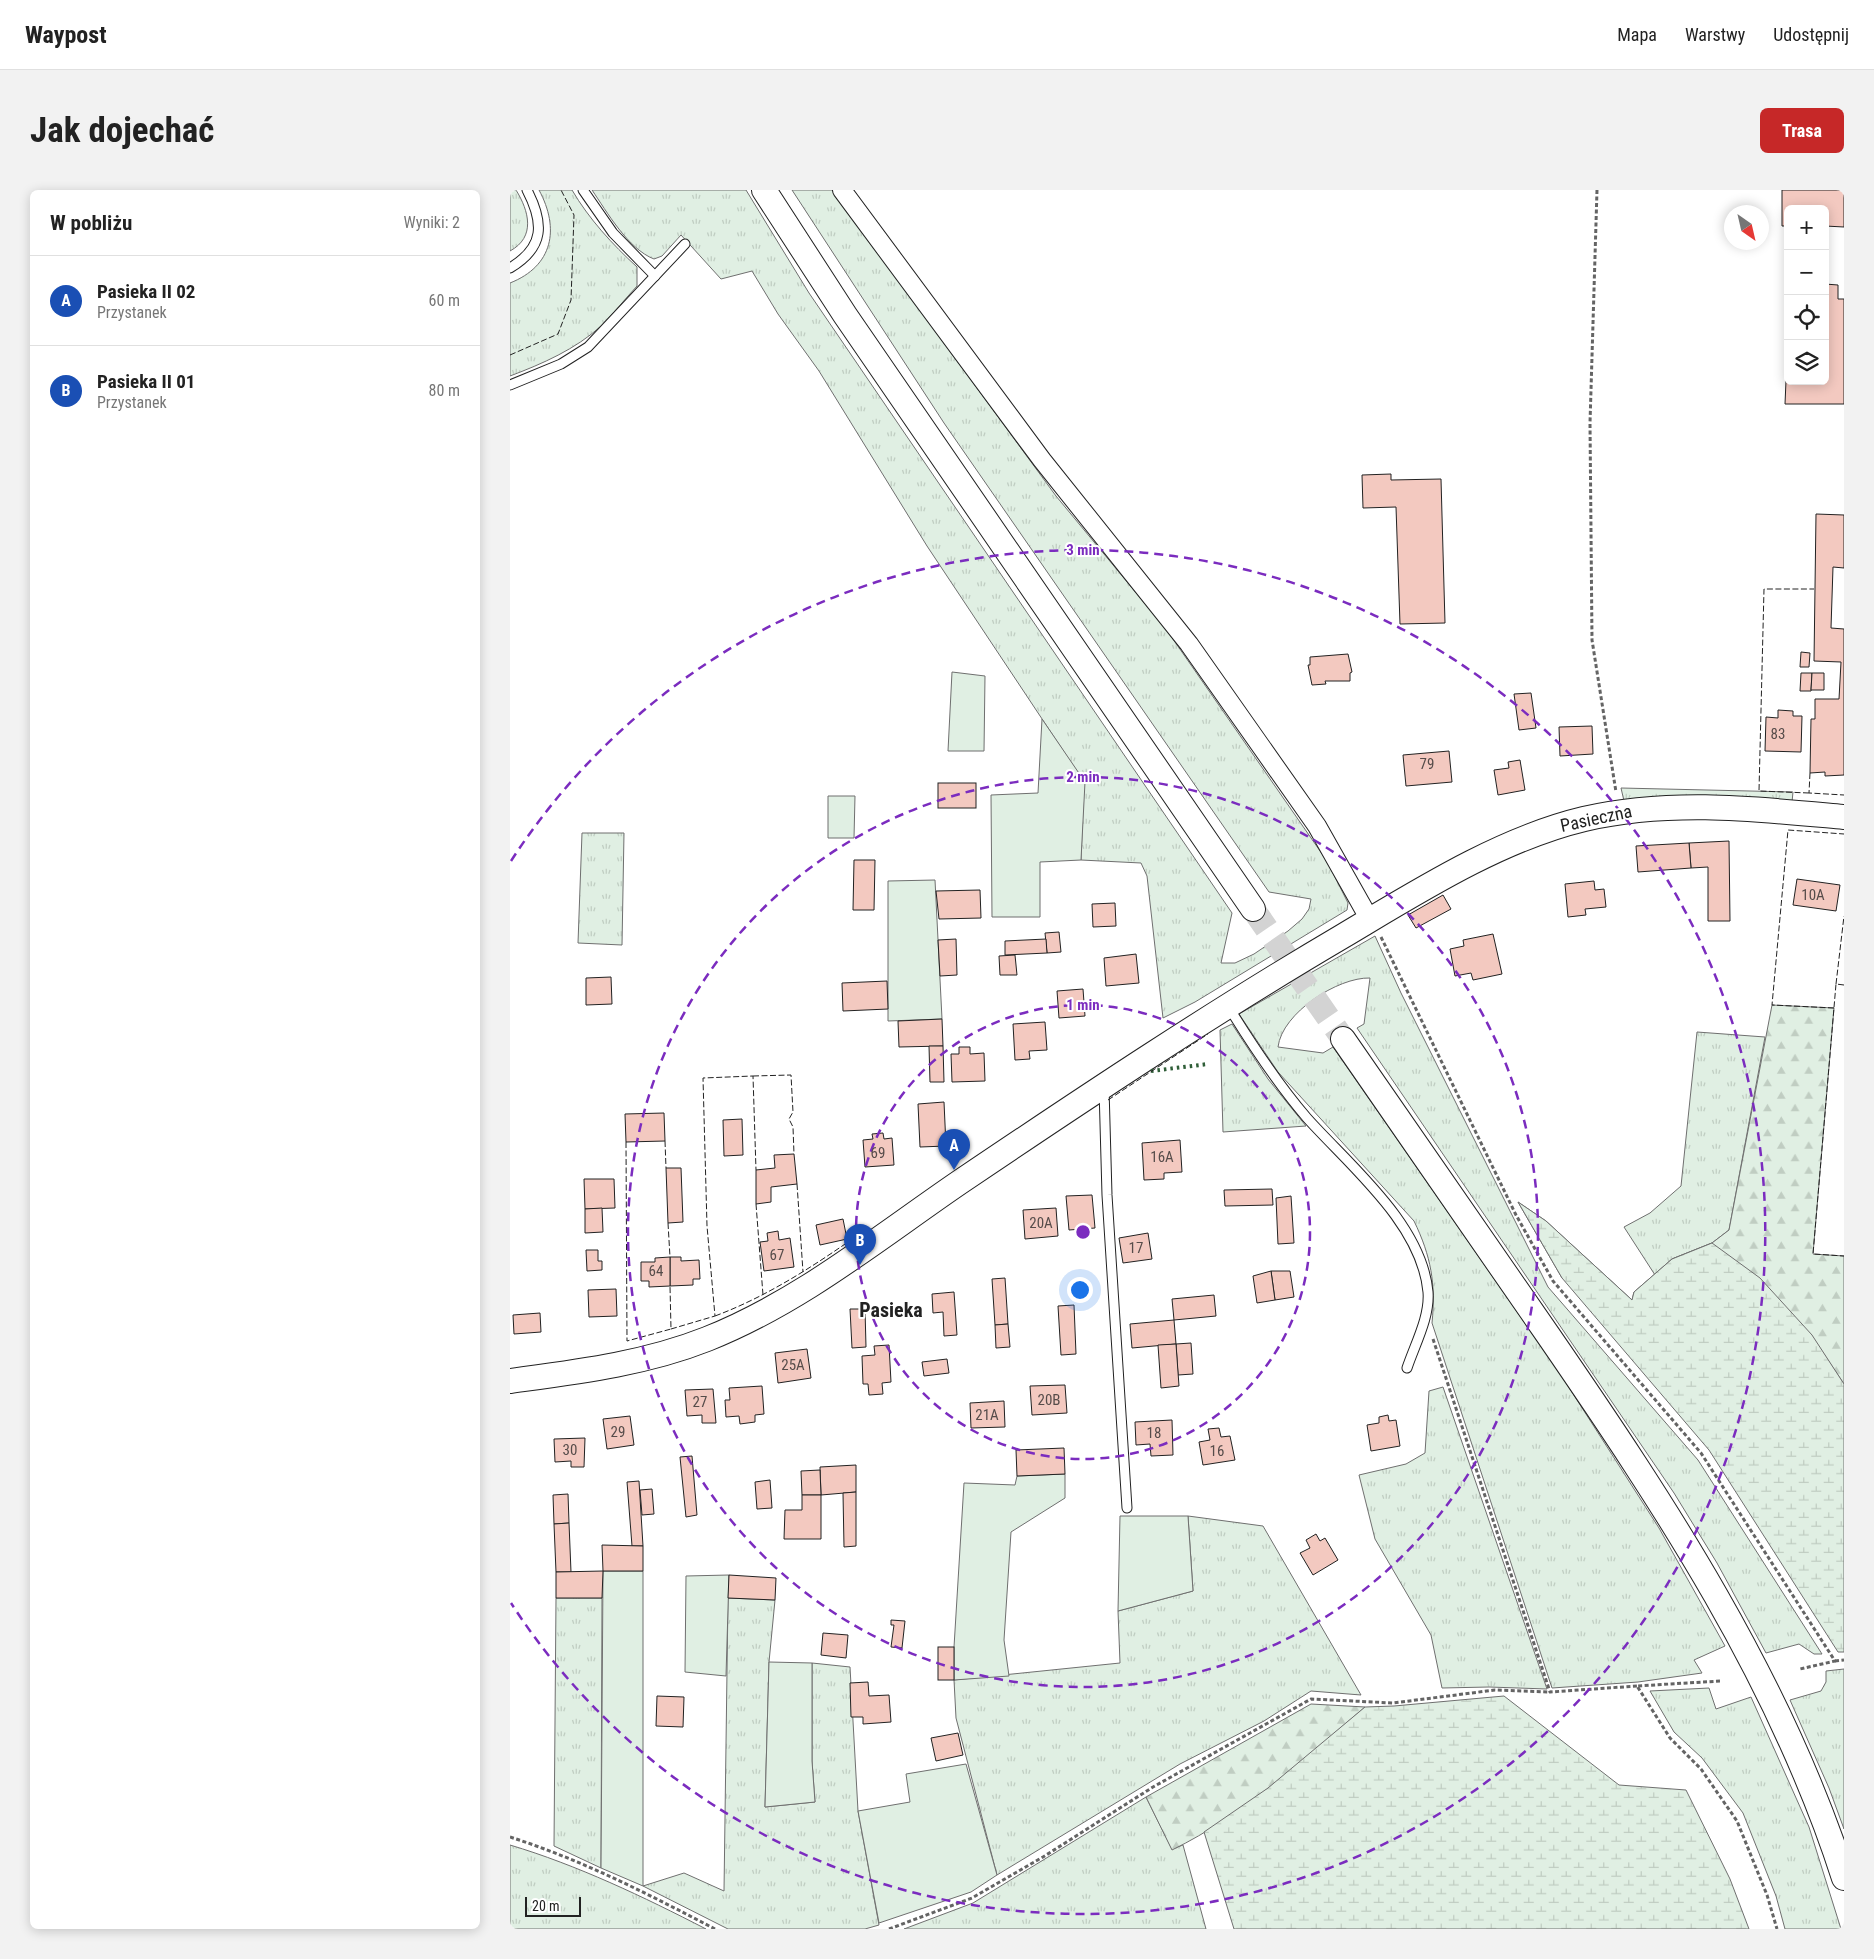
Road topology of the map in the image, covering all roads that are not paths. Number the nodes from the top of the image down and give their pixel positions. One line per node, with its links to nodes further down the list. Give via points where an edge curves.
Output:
1 (527, 190): 6 (lane, via 537,210 537,239 522,261)
2 (583, 190): 7 (lane, via 613,233)
3 (764, 190): 10 (main road, via 840,308)
4 (842, 190): 11 (street, via 1042,460 1189,644 1317,826)
5 (685, 244): 7 (lane)
6 (510, 268)
7 (655, 276): 8 (lane, via 588,347 561,364)
8 (510, 385)
9 (1844, 817): 11 (main road, Pasieczna, via 1699,806 1650,807 1617,812 1558,826 1522,840)
10 (1253, 909)
11 (1370, 920): 12 (main road, Pasieczna)
12 (1227, 1005): 14 (main road, Pasieczna); 15 (lane, via 1266,1066 1306,1117 1398,1219 1411,1238 1426,1282 1427,1310)
13 (1343, 1039): 18 (main road, via 1593,1400 1701,1568 1786,1730 1819,1807)
14 (1104, 1085): 16 (main road, Pasieczna, via 834,1270 751,1320 705,1340 644,1359); 17 (lane, via 1107,1195)
15 (1407, 1368)
16 (510, 1381)
17 (1127, 1508)
18 (1844, 1878)

